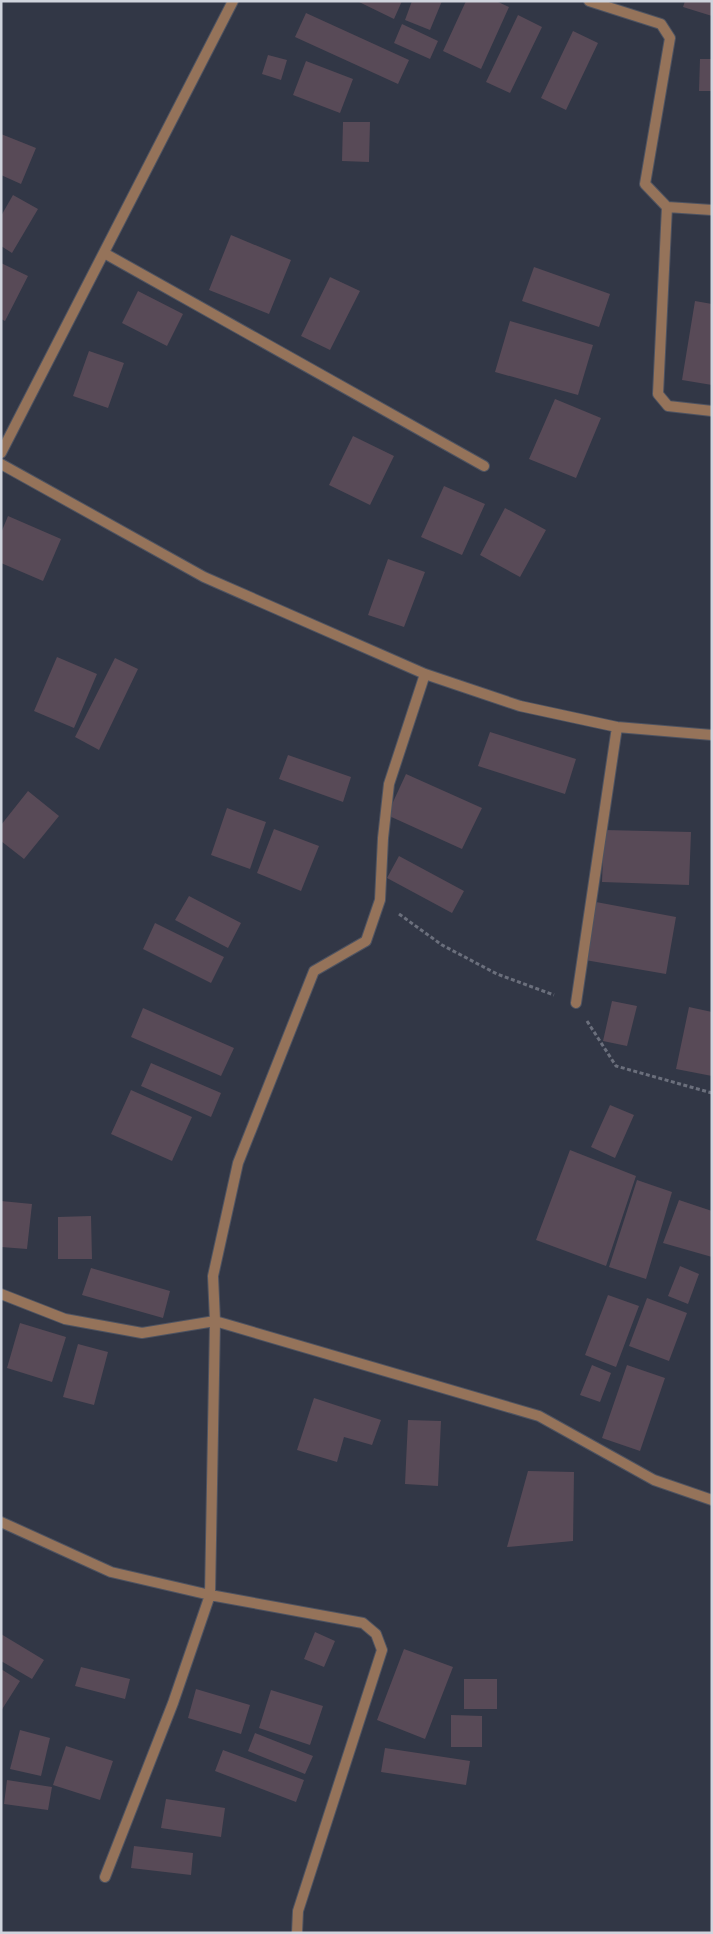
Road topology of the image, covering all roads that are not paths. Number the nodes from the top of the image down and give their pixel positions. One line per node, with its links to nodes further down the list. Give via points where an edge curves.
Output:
1 (233, 1): 5 (street)
2 (589, 1): 3 (street, via 661,24 670,38 644,184)
3 (667, 207): 4 (street); 6 (street, via 658,394 668,406)
4 (712, 210)
5 (104, 253): 7 (street); 9 (street)
6 (712, 410)
7 (1, 453)
8 (1, 464): 10 (street, via 204,577)
9 (484, 466)
10 (426, 674): 11 (street, via 520,706); 15 (street, via 389,784 380,900 366,941 314,971 238,1163 213,1276)
11 (617, 727): 12 (street); 13 (street)
12 (712, 735)
13 (576, 1003)
14 (1, 1294): 15 (street, via 65,1319 142,1333)
15 (215, 1321): 16 (street, via 539,1416 654,1480); 18 (street)
16 (712, 1500)
17 (2, 1525): 18 (street, via 111,1572)
18 (210, 1596): 19 (street, via 173,1703); 20 (street, via 362,1623 376,1634 382,1650 298,1911)
19 (104, 1877)
20 (297, 1933)

